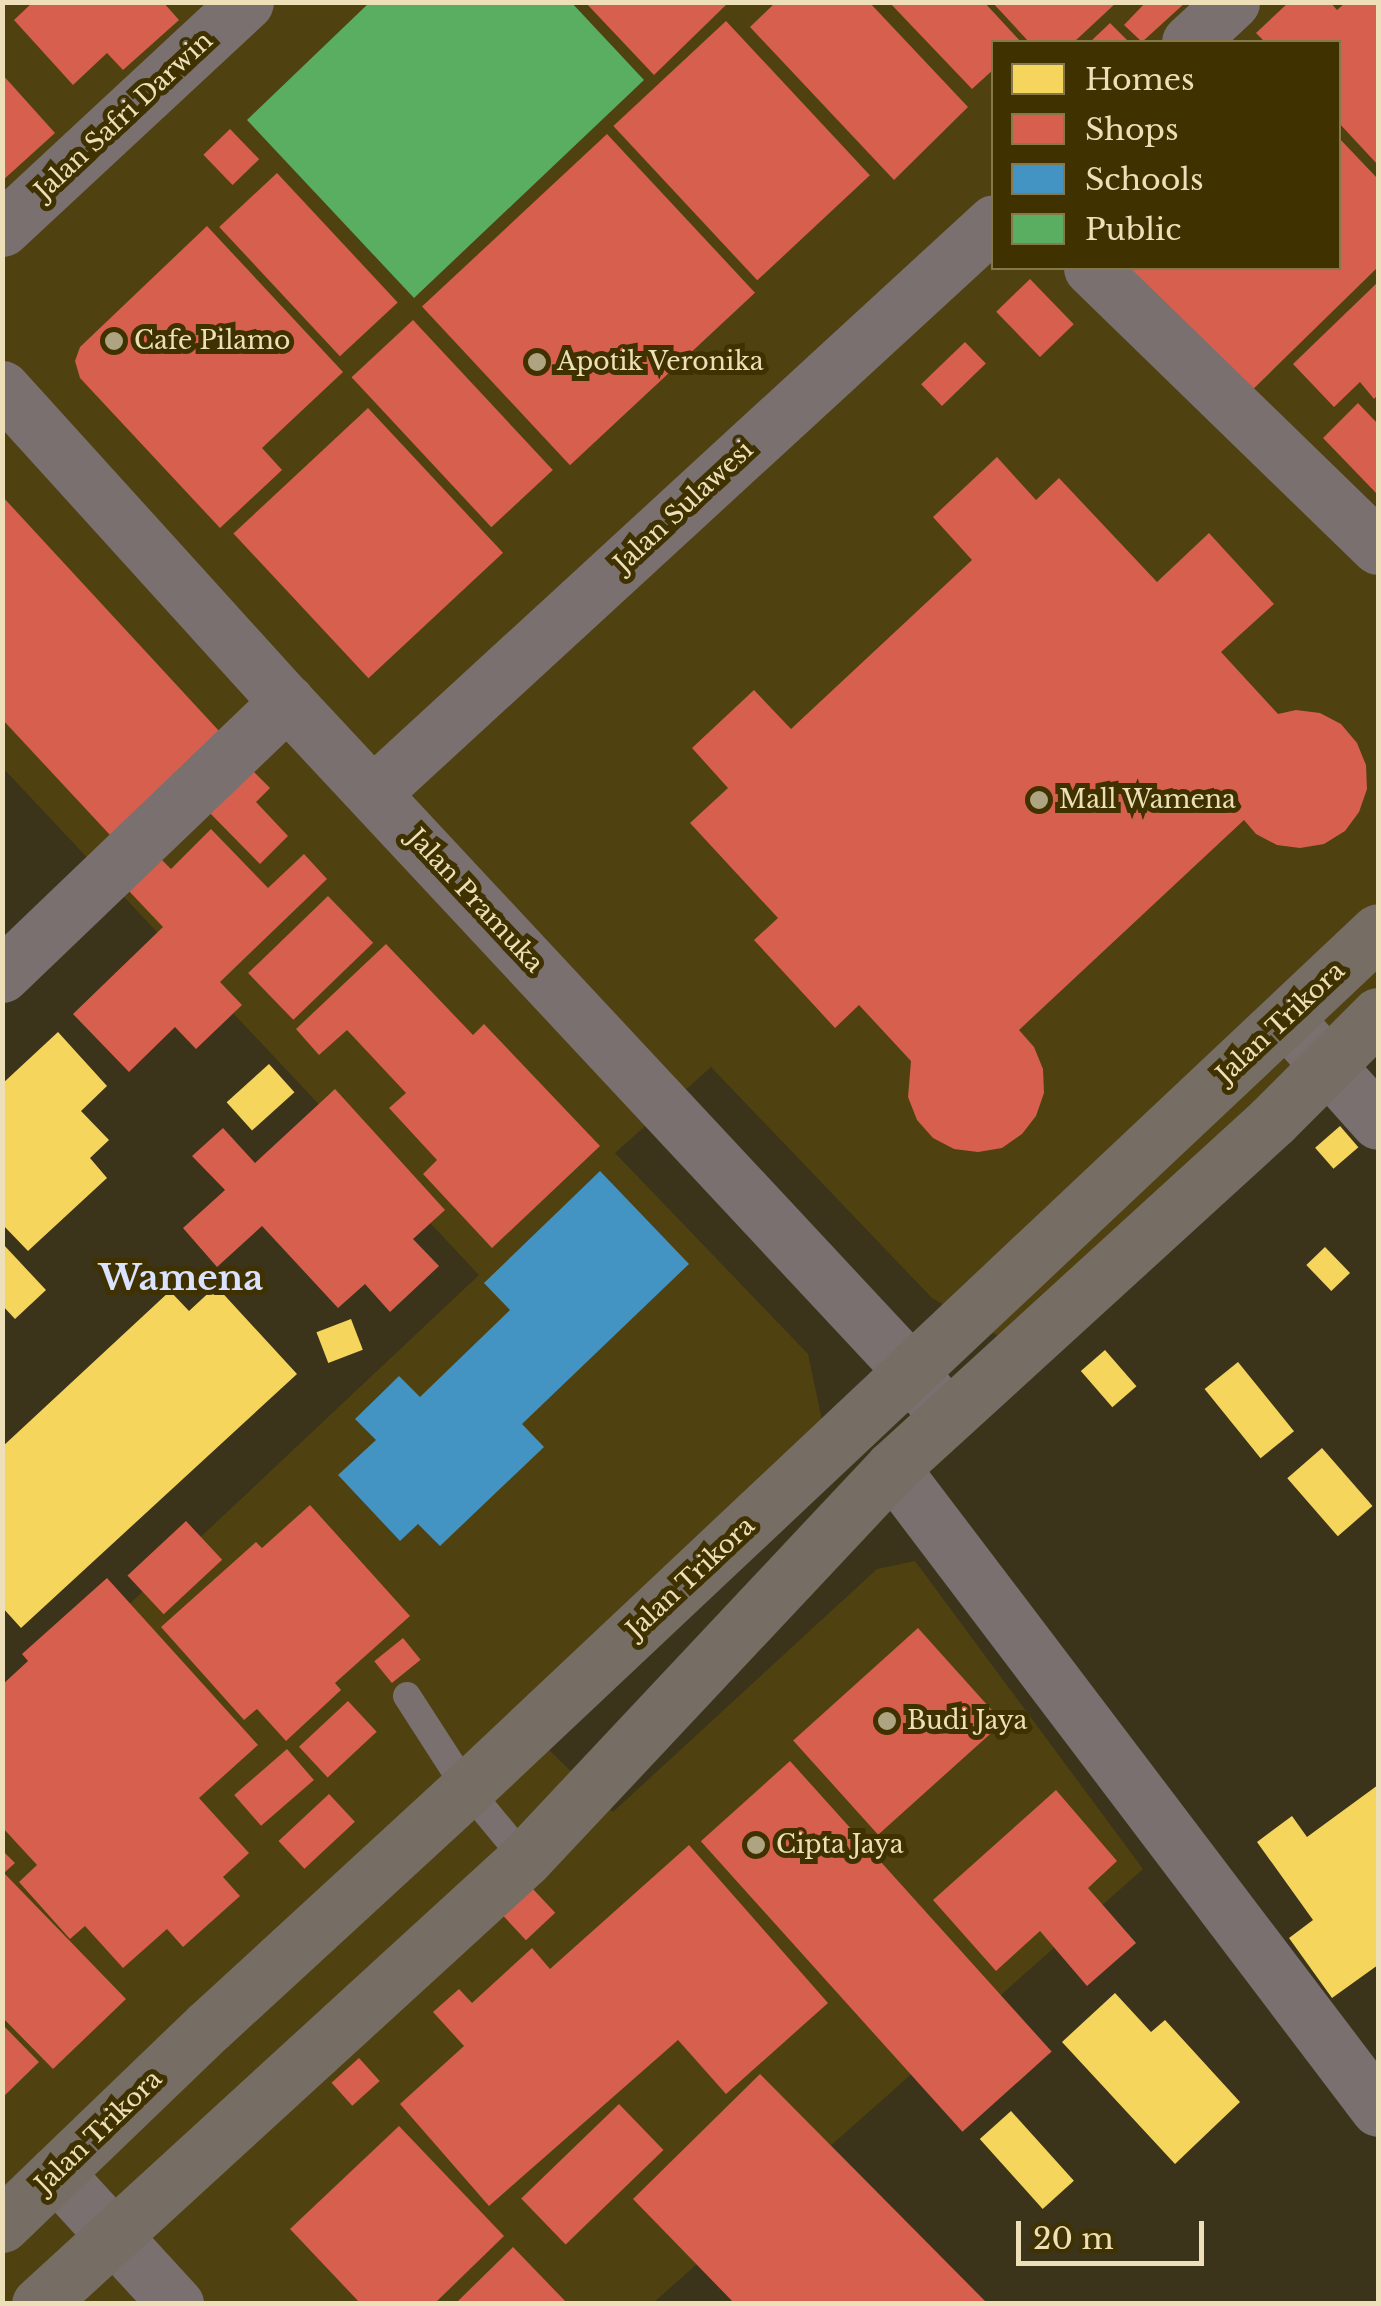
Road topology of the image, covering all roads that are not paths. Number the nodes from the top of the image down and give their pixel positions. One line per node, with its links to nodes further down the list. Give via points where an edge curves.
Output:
1 (246, 2): 5 (street, Jalan Safri Darwin)
2 (1232, 2): 3 (street)
3 (1191, 40)
4 (991, 225): 10 (street, Jalan Sulawesi)
5 (2, 229)
6 (1092, 270): 8 (street)
7 (2, 388): 9 (street, Jalan Pramuka)
8 (1378, 547)
9 (288, 702): 10 (street, Jalan Pramuka); 12 (street)
10 (374, 792): 17 (street, Jalan Pramuka)
11 (1378, 931): 14 (highway, Jalan Trikora)
12 (2, 975)
13 (1378, 1015): 15 (highway)
14 (1286, 1019): 15 (street); 17 (highway, Jalan Trikora)
15 (1330, 1064): 16 (street); 18 (highway)
16 (1378, 1122)
17 (912, 1372): 18 (street, Jalan Pramuka); 21 (highway, Jalan Trikora)
18 (945, 1416): 19 (highway)
19 (892, 1468): 22 (highway); 23 (street)
20 (407, 1696): 21 (lane)
21 (467, 1789): 22 (lane); 24 (highway, Jalan Trikora)
22 (525, 1859): 26 (highway)
23 (1378, 2109)
24 (56, 2173): 25 (highway, Jalan Trikora); 26 (street)
25 (2, 2225)
26 (112, 2236): 27 (highway); 28 (street)
27 (40, 2304)
28 (176, 2304)

